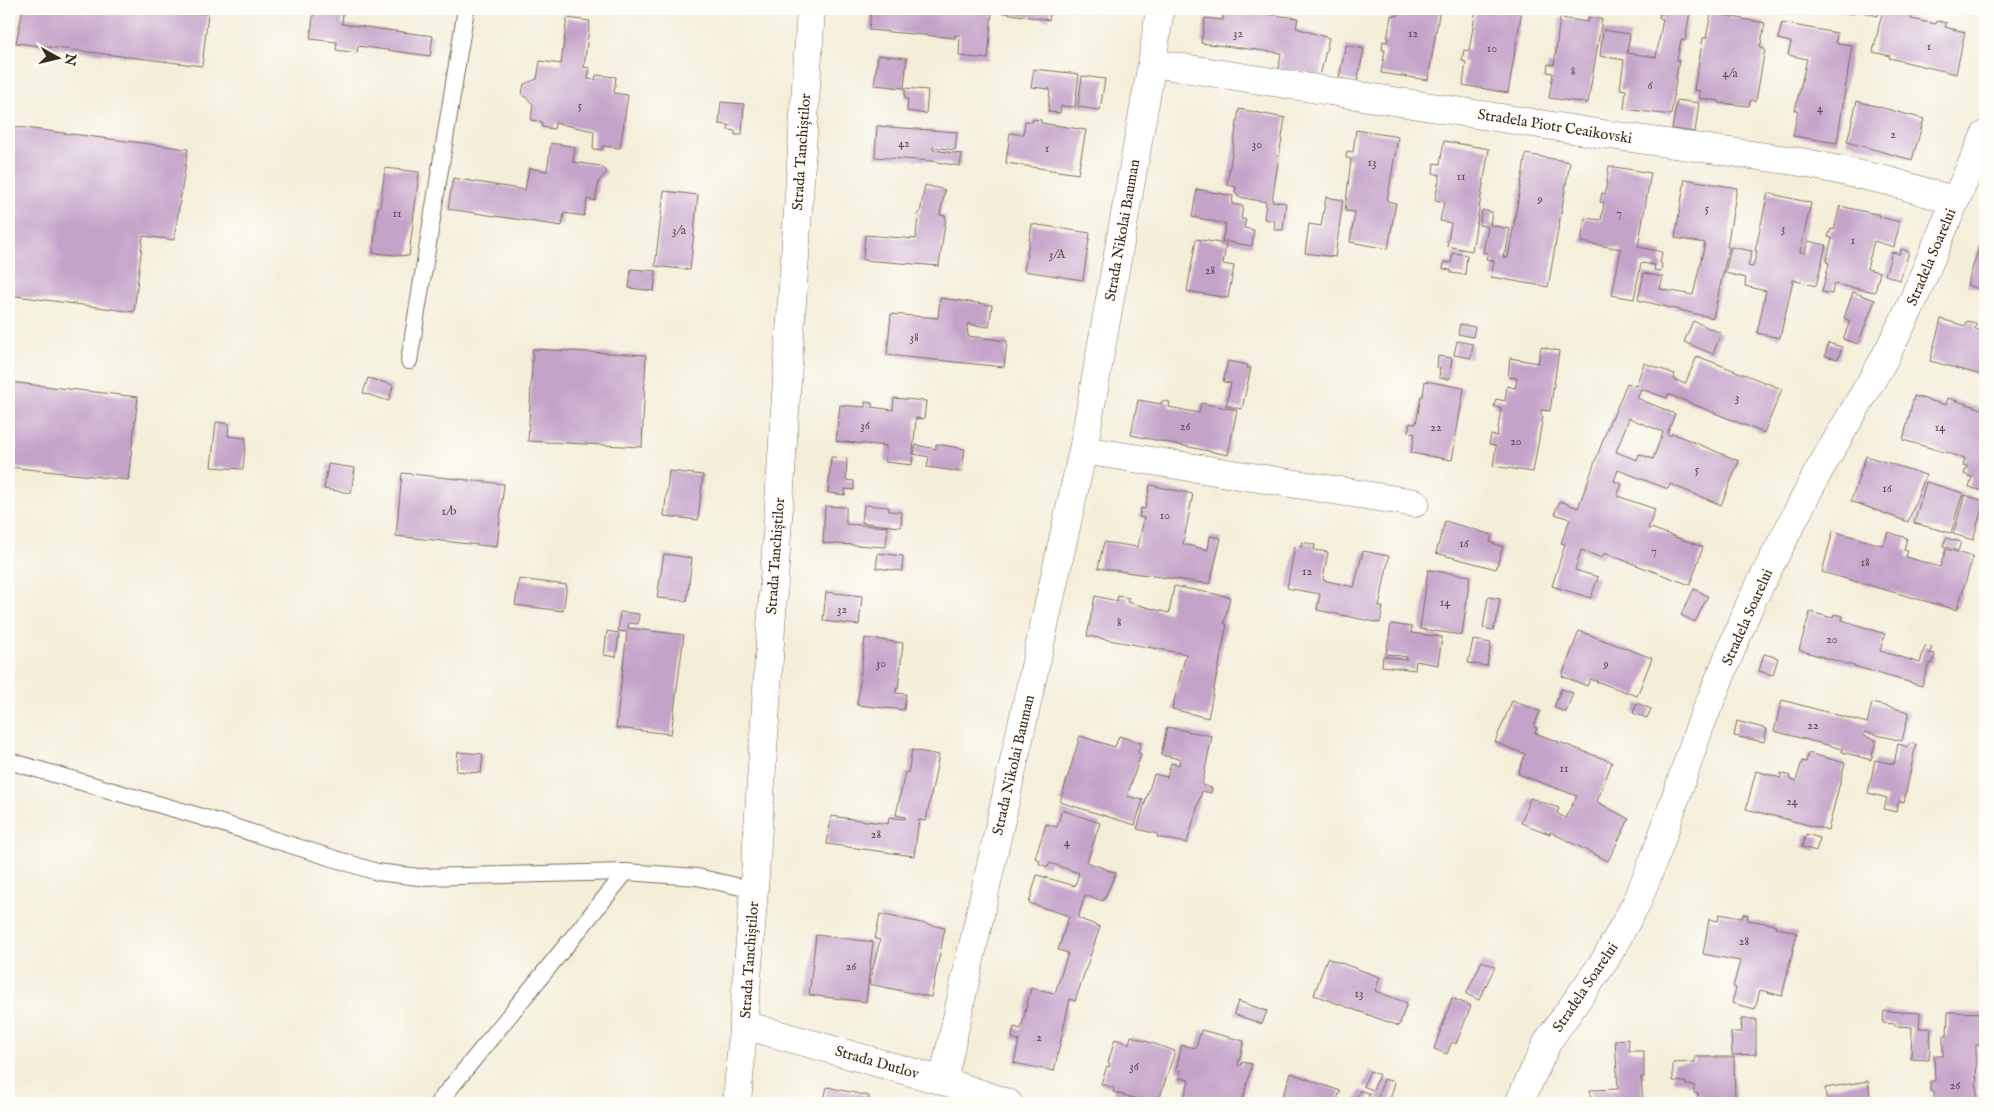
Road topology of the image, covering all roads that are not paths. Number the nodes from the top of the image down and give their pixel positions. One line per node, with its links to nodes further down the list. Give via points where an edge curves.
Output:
1 (466, 9): 7 (lane)
2 (811, 9): 12 (street, Strada Tanchiștilor)
3 (1160, 9): 4 (street, Strada Nikolai Bauman)
4 (1152, 63): 6 (street, Stradela Piotr Ceaikovski, via 1801,162 1888,181); 8 (street, Strada Nikolai Bauman)
5 (1985, 134): 6 (street, Stradela Soarelui)
6 (1955, 201): 18 (street, Stradela Soarelui, via 1909,310 1818,472 1750,604 1700,726 1637,902 1606,960 1548,1041)
7 (409, 361)
8 (1084, 450): 9 (street); 14 (street, Strada Nikolai Bauman)
9 (1415, 503)
10 (9, 761): 11 (lane, via 377,872 419,877)
11 (626, 872): 12 (lane, via 697,877); 15 (lane)
12 (754, 890): 13 (street, Strada Tanchiștilor)
13 (744, 1025): 14 (street, Strada Dutlov); 16 (street, Strada Tanchiștilor)
14 (943, 1081): 17 (street, Strada Dutlov)
15 (438, 1103)
16 (737, 1103)
17 (1008, 1103)
18 (1519, 1103)

